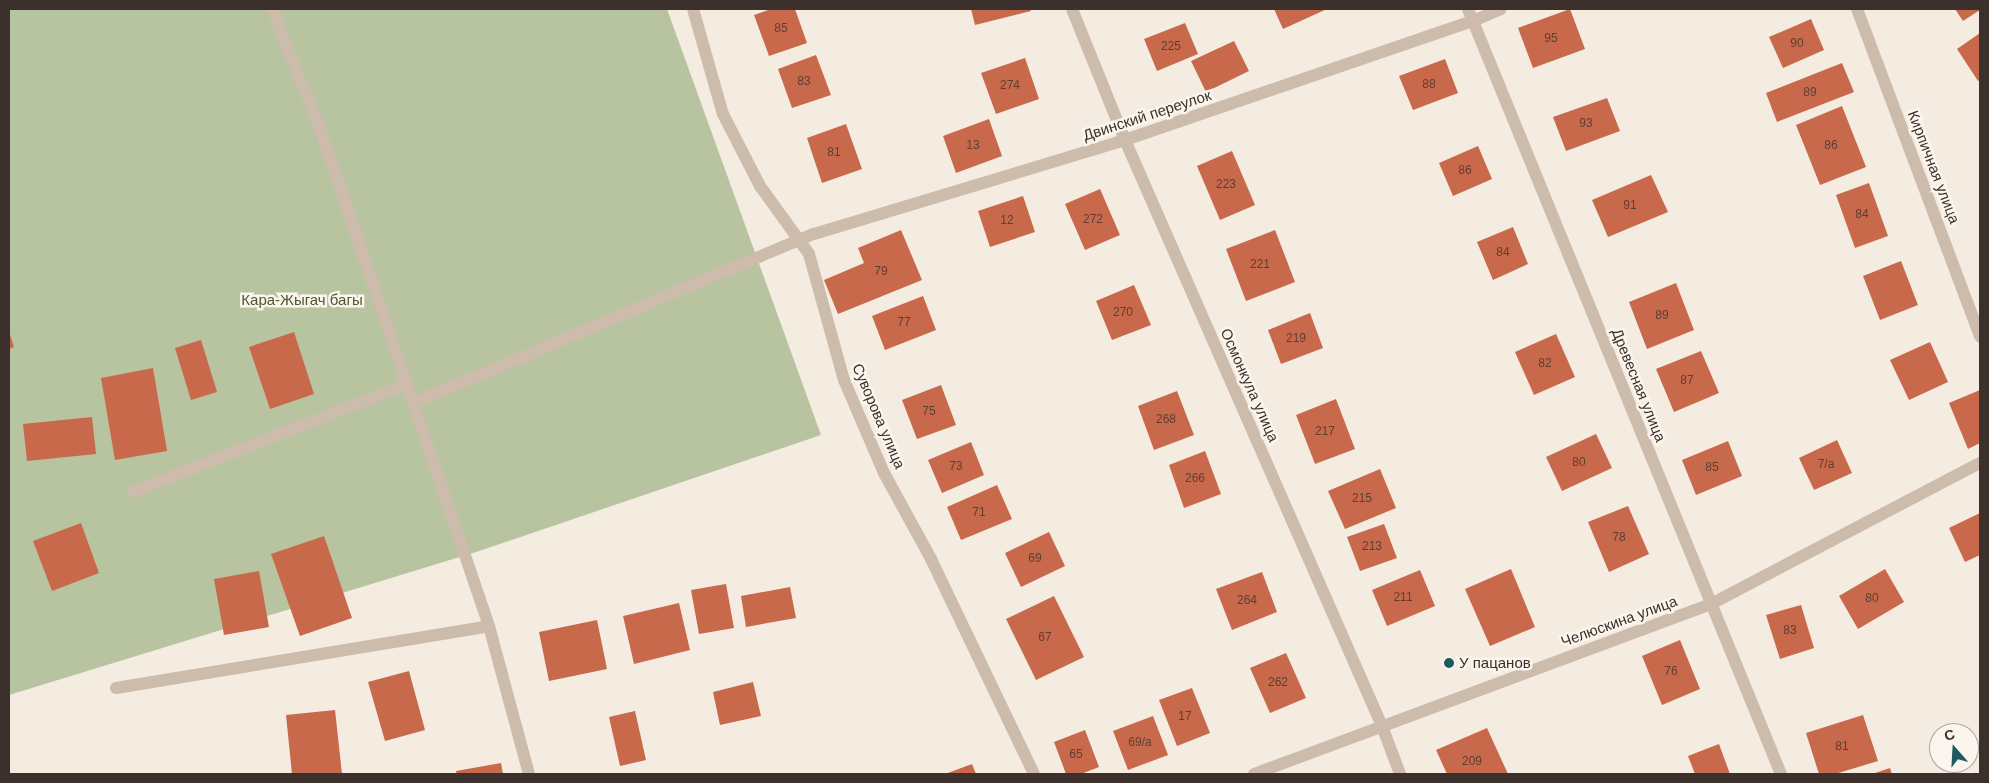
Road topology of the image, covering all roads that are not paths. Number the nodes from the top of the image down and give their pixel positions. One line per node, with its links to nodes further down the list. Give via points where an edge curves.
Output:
1 (272, 9): 10 (street, via 322,134)
2 (693, 9): 8 (street, Суворова улица, via 723,114 760,186)
3 (1072, 9): 7 (street, Осмонкула улица)
4 (1501, 9): 6 (street, Двинский переулок)
5 (1857, 9): 9 (street, Кирпичная улица)
6 (1470, 15): 7 (street, Двинский переулок); 14 (street, Древесная улица)
7 (1125, 140): 8 (street, Двинский переулок); 17 (street, Осмонкула улица)
8 (799, 240): 11 (street, Двинский переулок); 19 (street, Суворова улица, via 810,254 844,380 884,473 932,560)
9 (1980, 337)
10 (407, 384): 11 (street); 13 (street)
11 (413, 403): 15 (street)
12 (1980, 463): 14 (street, Челюскина улица)
13 (133, 492)
14 (1711, 604): 17 (street, Челюскина улица); 22 (street, Древесная улица)
15 (489, 626): 16 (street); 18 (street)
16 (116, 688)
17 (1382, 726): 20 (street, Челюскина улица); 21 (street, Осмонкула улица)
18 (529, 774)
19 (1034, 774)
20 (1254, 774)
21 (1400, 774)
22 (1780, 774)

